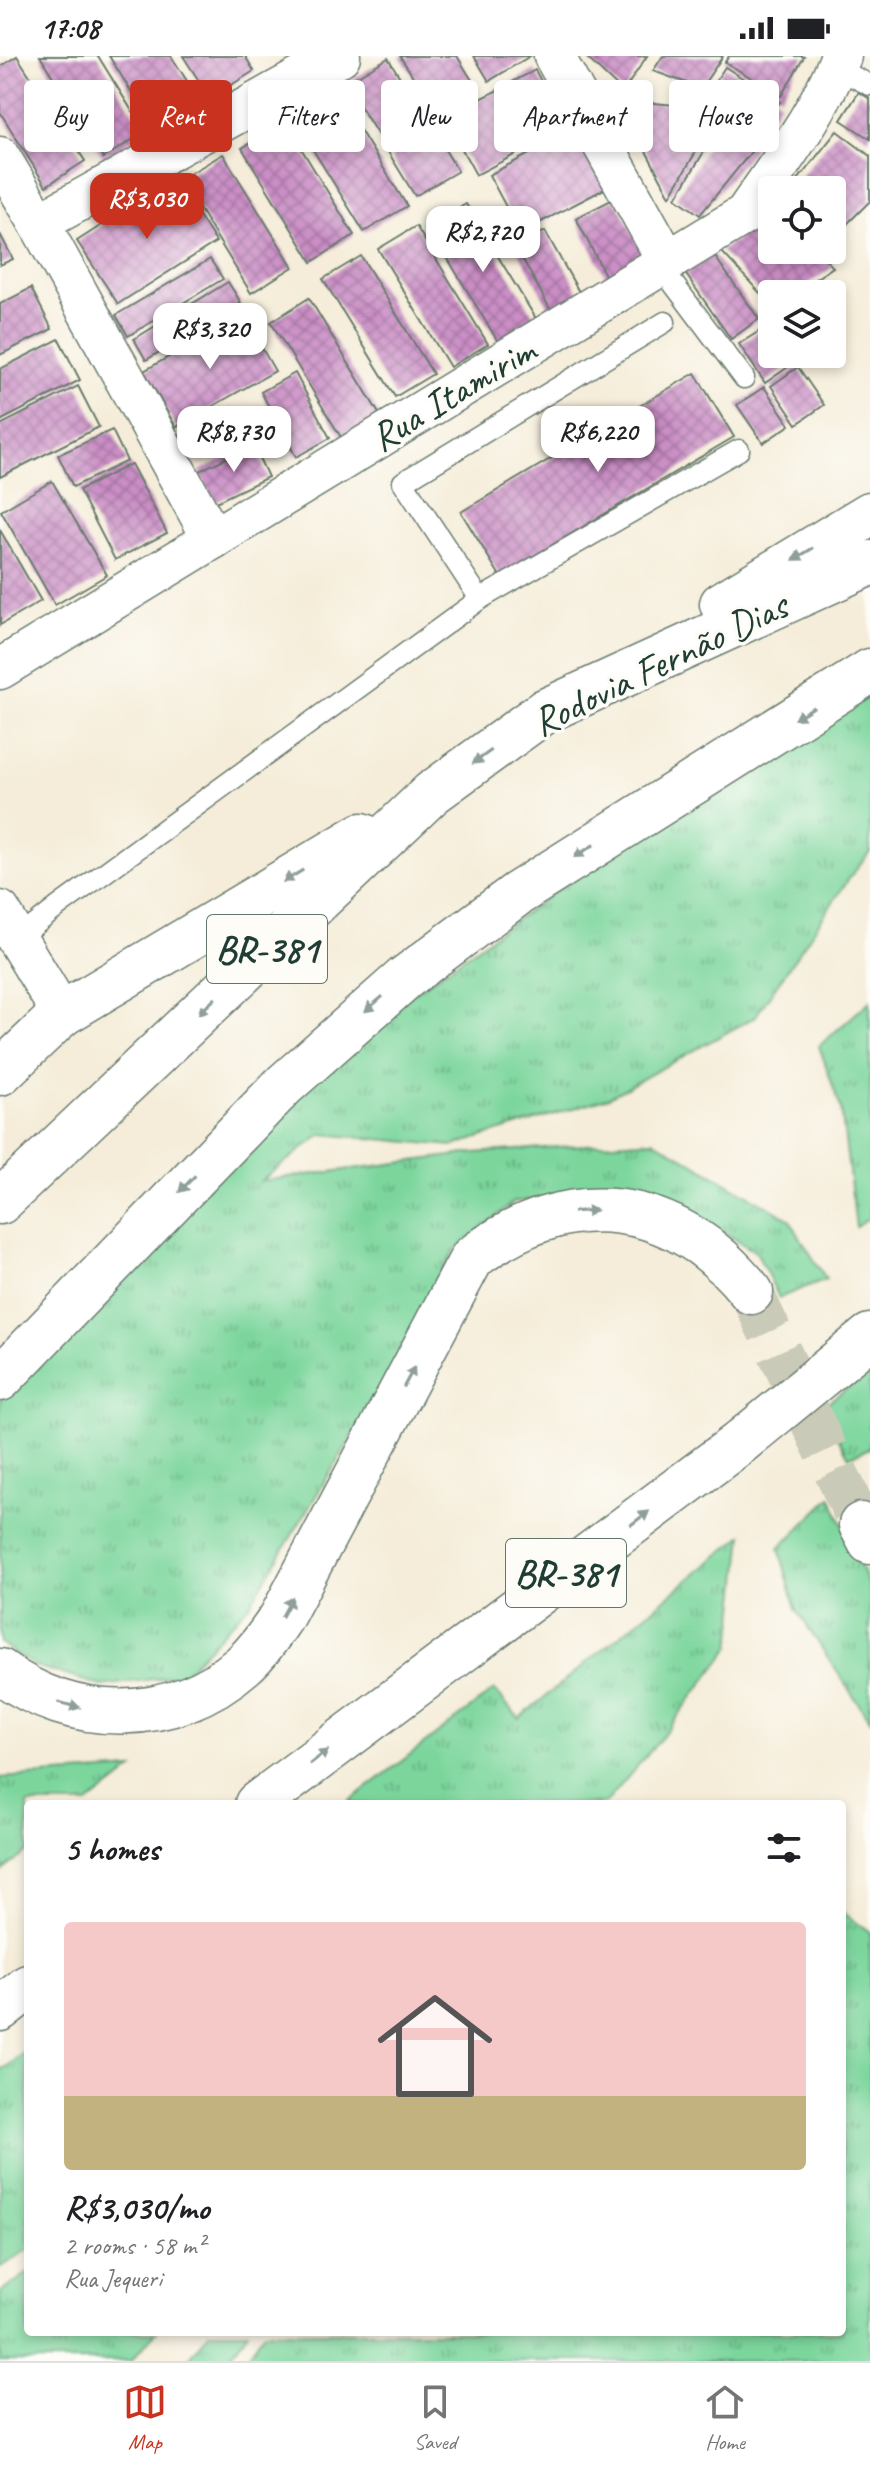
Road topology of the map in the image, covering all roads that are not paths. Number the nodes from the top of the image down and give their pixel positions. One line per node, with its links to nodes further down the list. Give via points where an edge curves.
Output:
1 (340, 56): 5 (street)
2 (554, 56): 6 (street)
3 (849, 69): 6 (street, Rua Itamirim, via 745,214)
4 (0, 157): 5 (street)
5 (39, 223): 11 (street)
6 (664, 264): 8 (lane); 11 (street, Rua Itamirim)
7 (665, 322): 13 (lane, via 403,482)
8 (744, 378)
9 (739, 450): 13 (lane)
10 (870, 514): 16 (main road, one-way to 16)
11 (213, 539): 14 (street, Rua Itamirim)
12 (870, 563): 16 (main road, Rodovia Fernão Dias / BR-381)
13 (480, 599): 18 (lane, via 59,906)
14 (0, 669)
15 (870, 671): 24 (main road, one-way to 24, via 517,894 405,978 265,1104)
16 (545, 711): 17 (main road, Rodovia Fernão Dias / BR-381, one-way to 17)
17 (432, 793): 19 (main road, BR-381, one-way to 19); 21 (main road, Rodovia Fernão Dias / BR-381, one-way to 21)
18 (8, 926): 19 (street)
19 (62, 1014): 20 (main road, BR-381)
20 (0, 1073)
21 (0, 1202)
22 (751, 1292): 25 (main road, one-way to 22, via 71,1707 133,1712 192,1698 243,1665 281,1618 472,1258 521,1226 579,1211 636,1214 689,1235 733,1270)
23 (870, 1336): 26 (main road, BR-381, one-way to 23, via 738,1444)
24 (0, 1379)
25 (0, 1671)
26 (262, 1800)
27 (24, 1990): 28 (main road)
28 (0, 2009)

